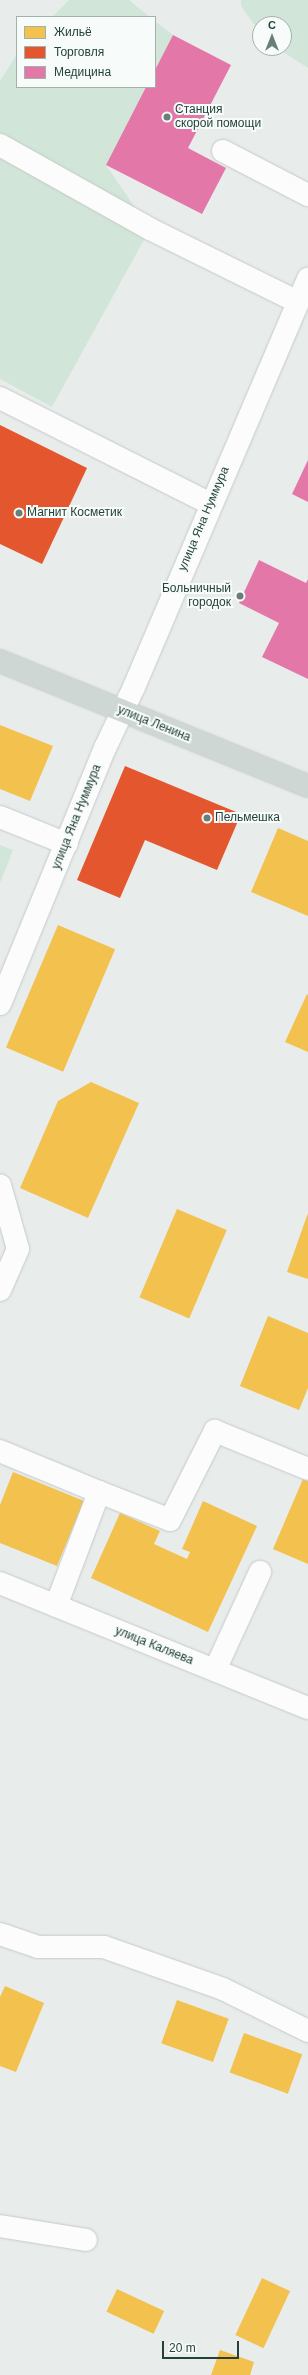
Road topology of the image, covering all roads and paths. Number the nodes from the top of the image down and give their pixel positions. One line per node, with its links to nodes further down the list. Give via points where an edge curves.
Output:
1 (0, 145): 5 (street, via 150,228)
2 (223, 151): 3 (street)
3 (308, 195)
4 (308, 279): 5 (street, улица Яна Нуммура)
5 (296, 301): 7 (street, улица Яна Нуммура)
6 (0, 398): 7 (street)
7 (211, 504): 9 (street, улица Яна Нуммура)
8 (0, 661): 9 (main road, улица Ленина)
9 (123, 711): 10 (main road, улица Ленина); 12 (street, улица Яна Нуммура)
10 (308, 786)
11 (0, 817): 12 (street)
12 (67, 844): 13 (street, улица Яна Нуммура)
13 (0, 1004)
14 (0, 1185): 15 (street, via 18,1249)
15 (0, 1290)
16 (0, 1451): 18 (street)
17 (308, 1469): 18 (street, via 215,1431 170,1520)
18 (99, 1492): 21 (street)
19 (260, 1572): 22 (street)
20 (0, 1583): 21 (street, улица Каляева)
21 (56, 1606): 22 (street, улица Каляева)
22 (215, 1670): 23 (street, улица Каляева)
23 (308, 1708)
24 (0, 1934): 25 (street, via 38,1947 104,1947 223,1989)
25 (308, 2031)
26 (0, 2226): 27 (street)
27 (86, 2240)

